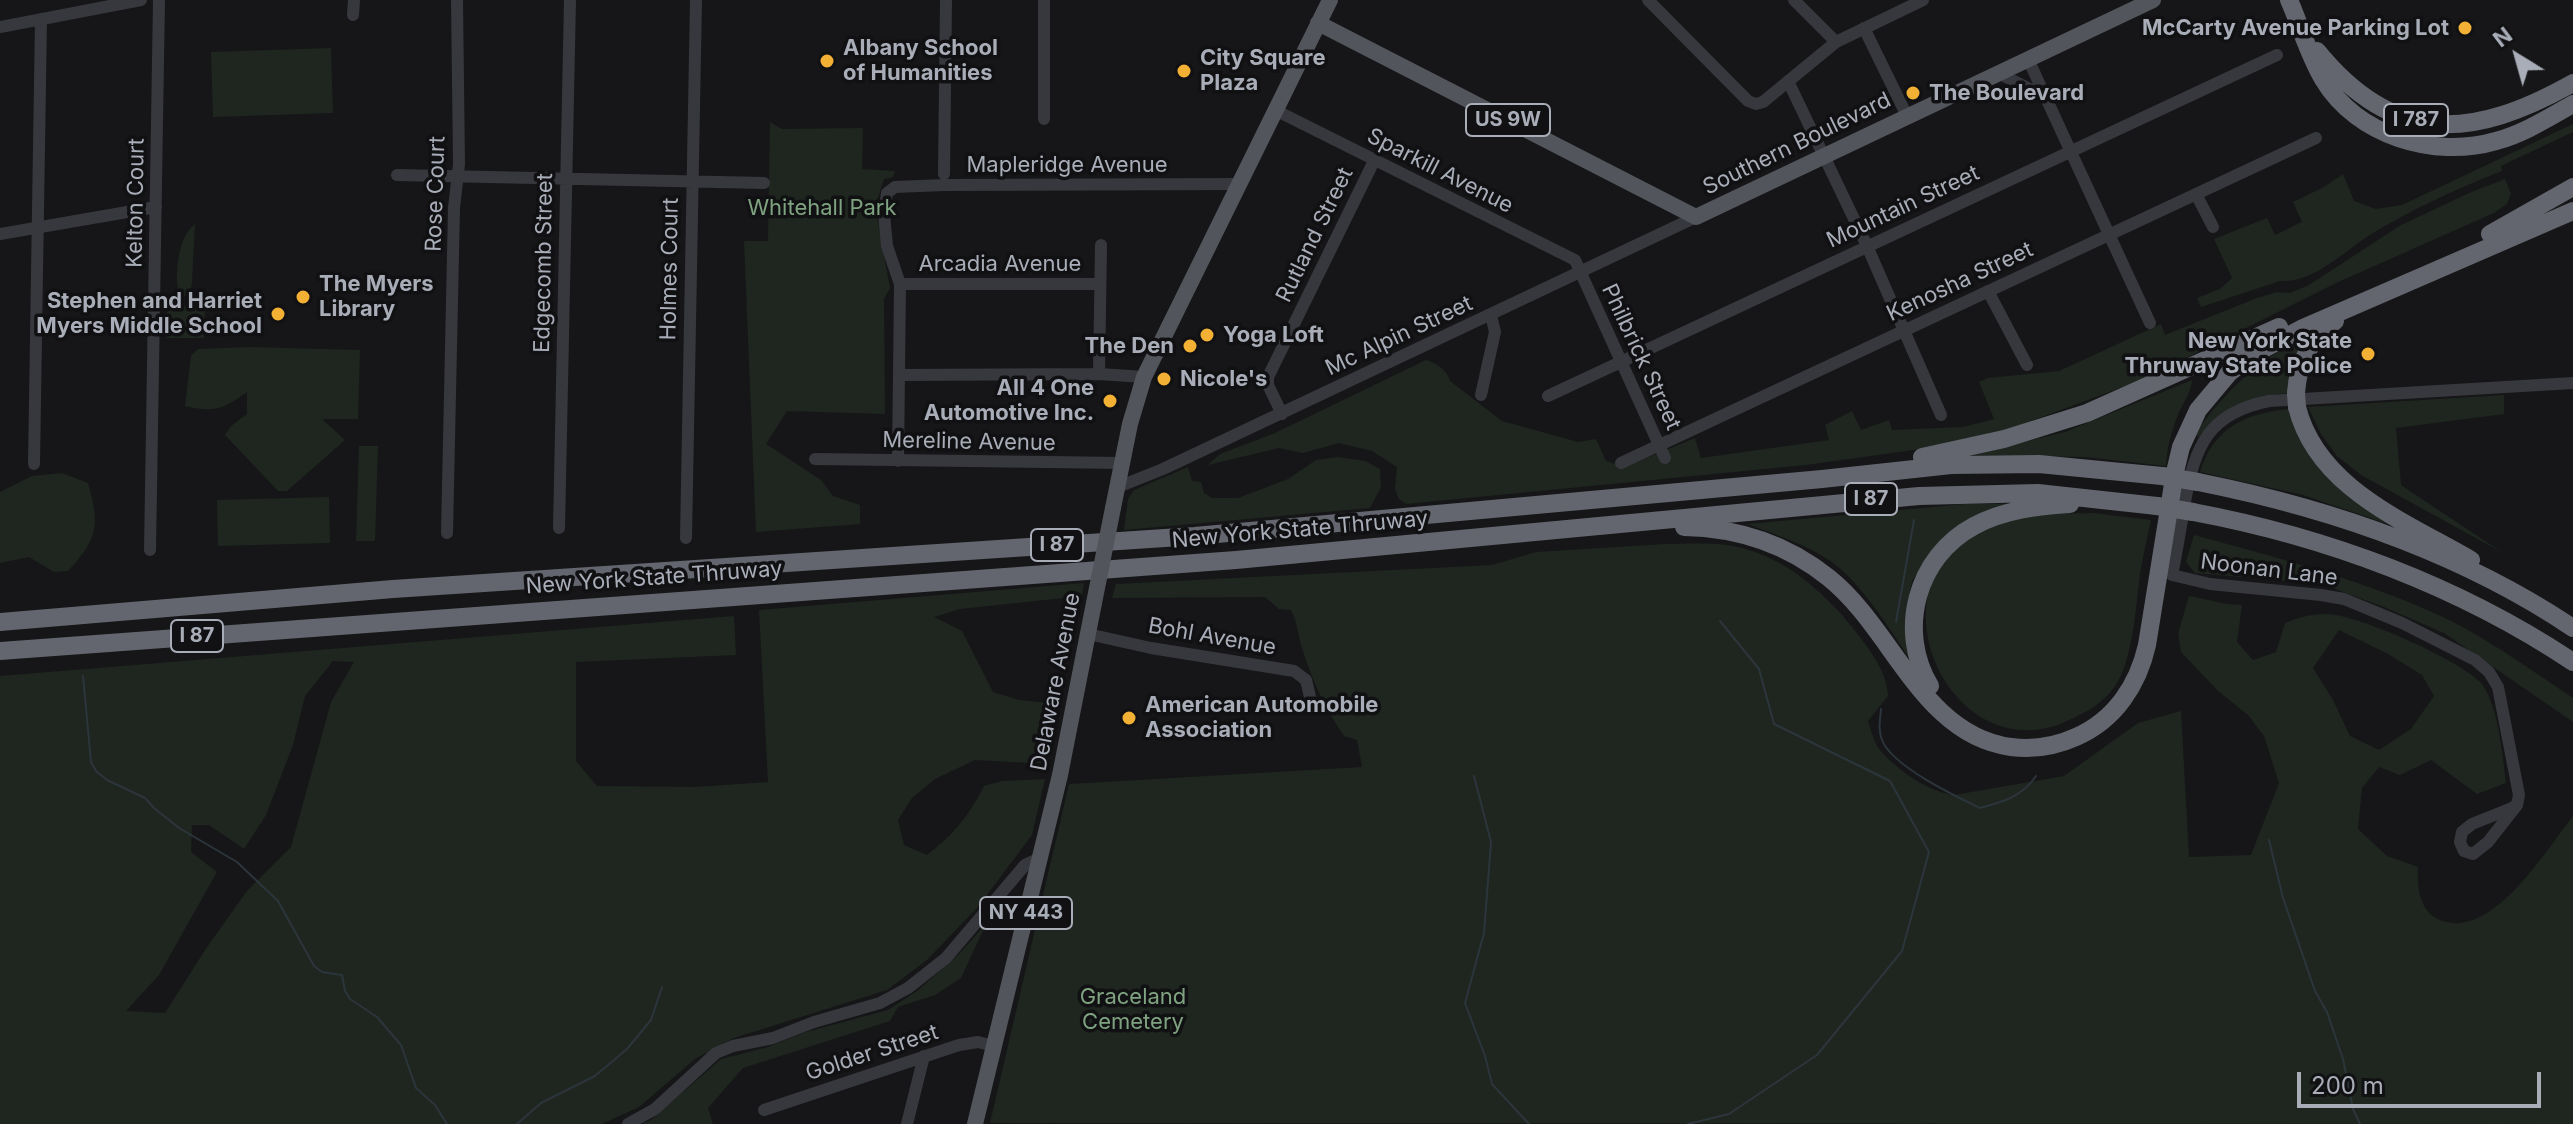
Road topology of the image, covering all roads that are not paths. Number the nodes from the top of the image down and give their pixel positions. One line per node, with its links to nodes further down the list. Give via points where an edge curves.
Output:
1 (141, 0): 17 (street)
2 (159, 0): 49 (street, Kelton Court)
3 (354, 0): 18 (street)
4 (457, 0): 41 (street, Rose Court)
5 (570, 0): 42 (street, Edgecomb Street)
6 (696, 0): 43 (street, Holmes Court)
7 (946, 0): 39 (street)
8 (1044, 0): 34 (street)
9 (1330, 0): 20 (main road, Delaware Avenue)
10 (1648, 0): 28 (street, via 1748,101 1763,102)
11 (1794, 0): 24 (street)
12 (1923, 0): 22 (street)
13 (2153, 0): 16 (main road, Southern Boulevard)
14 (2289, 0): 23 (highway, I 787)
15 (62, 1): 17 (street)
16 (2127, 6): 26 (main road, Southern Boulevard)
17 (61, 15): 19 (street)
18 (353, 15)
19 (41, 19): 21 (street); 53 (street)
20 (1318, 23): 32 (main road, Delaware Avenue / NY 443); 51 (main road, Southern Boulevard / US 9W)
21 (0, 27)
22 (1864, 28): 24 (street); 33 (street)
23 (2306, 36): 29 (highway, I 787, via 2353,91 2392,113 2423,122 2497,118); 31 (highway, I 787, via 2323,79 2342,102 2378,129 2420,144 2463,147 2493,142)
24 (1836, 42): 28 (street)
25 (2277, 55): 36 (street, Mountain Street)
26 (2028, 59): 27 (main road, Southern Boulevard); 30 (street)
27 (1998, 73): 30 (street); 33 (main road, Southern Boulevard)
28 (1788, 81): 37 (street)
29 (2573, 83)
30 (2043, 96): 36 (street)
31 (2573, 104)
32 (1277, 111): 38 (street, Sparkill Avenue); 45 (main road, Delaware Avenue / NY 443)
33 (1907, 116): 37 (main road, Southern Boulevard)
34 (1044, 119)
35 (2316, 138): 47 (street, Kenosha Street)
36 (2070, 151): 56 (street); 60 (street, Mountain Street)
37 (1825, 157): 51 (main road, Southern Boulevard); 60 (street)
38 (1374, 161): 61 (street, Sparkill Avenue, via 1575,260); 78 (street, Rutland Street, via 1268,377)
39 (944, 174)
40 (397, 175): 41 (street)
41 (456, 176): 42 (street); 92 (street, Rose Court)
42 (566, 179): 43 (street); 91 (street, Edgecomb Street)
43 (692, 182): 44 (street); 93 (street, Holmes Court)
44 (764, 183)
45 (1240, 184): 62 (street, Mapleridge Avenue, via 895,187 887,193 885,224); 74 (main road, Delaware Avenue / NY 443)
46 (2573, 187): 57 (highway)
47 (2196, 194): 54 (street); 56 (street, Kenosha Street)
48 (2573, 199): 57 (highway)
49 (156, 207): 53 (street); 94 (street, Kelton Court)
50 (2573, 211): 58 (highway)
51 (1696, 217): 61 (street, Mc Alpin Street)
52 (2573, 220): 58 (highway)
53 (39, 227): 55 (street); 86 (street)
54 (2213, 227)
55 (0, 234)
56 (2110, 234): 64 (street, Kenosha Street); 67 (street)
57 (2490, 234): 68 (highway)
58 (2512, 237): 65 (highway)
59 (1101, 245): 63 (street)
60 (1867, 246): 69 (street); 70 (street, Mountain Street)
61 (1580, 272): 66 (street, Mc Alpin Street); 70 (street, Philbrick Street)
62 (900, 284): 63 (street, Arcadia Avenue); 73 (street)
63 (1100, 284): 72 (street)
64 (1988, 291): 69 (street, Kenosha Street); 71 (street)
65 (2381, 293): 90 (highway, via 2252,355 2204,401 2178,456 2140,671 2107,717 2059,744 2007,746 1959,727 1938,710 1846,593 1775,545 1702,528); 96 (highway, via 2337,320 2310,345 2299,368 2297,400 2304,430 2346,484 2557,611)
66 (1491, 315): 76 (street, via 1495,332); 78 (street, Mc Alpin Street)
67 (2150, 323)
68 (2279, 327): 88 (highway, via 2130,396 2004,439 1879,466); 89 (highway, via 2227,359 2188,409 2171,457 2136,659 2116,697 2080,727 2034,740 1984,732 1948,708 1922,671 1913,624 1925,577 1946,546 1976,525 2025,509)
69 (1904, 330): 79 (street); 80 (street, Kenosha Street)
70 (1620, 361): 77 (street, Mountain Street); 80 (street, Philbrick Street)
71 (2027, 365)
72 (1099, 374): 73 (street); 74 (street)
73 (900, 375): 83 (street)
74 (1144, 377): 84 (main road, Delaware Avenue / NY 443)
75 (2573, 383): 101 (street, Noonan Lane, via 2269,401 2234,412 2209,431 2194,458 2172,575 2344,599 2480,664 2500,695 2519,787)
76 (1481, 395)
77 (1548, 396)
78 (1282, 414): 87 (street, Mc Alpin Street)
79 (1941, 415)
80 (1659, 445): 81 (street, Philbrick Street); 85 (street, Kenosha Street)
81 (1665, 458)
82 (815, 459): 83 (street, Mereline Avenue)
83 (898, 461): 84 (street, Mereline Avenue)
84 (1123, 463): 87 (main road, Delaware Avenue / NY 443)
85 (1621, 463)
86 (34, 464)
87 (1118, 487): 97 (main road, Delaware Avenue / NY 443, bridge)
88 (1721, 488): 95 (highway, New York State Thruway / I 87, via 1195,536 408,588); 96 (highway, New York State Thruway / I 87, bridge, via 1982,464 2162,476 2294,504 2396,539)
89 (2157, 506): 90 (highway, New York State Thruway / I 87, via 2069,495 1983,493); 99 (highway, New York State Thruway / I 87, bridge, via 2284,532 2405,574 2484,610)
90 (1585, 527): 98 (highway, New York State Thruway / I 87, via 1236,560)
91 (559, 528)
92 (447, 533)
93 (686, 538)
94 (150, 550)
95 (0, 622)
96 (2567, 624)
97 (1088, 634): 100 (street, Bohl Avenue, via 1294,671 1306,680); 102 (main road, Delaware Avenue / NY 443)
98 (0, 651)
99 (2573, 662)
100 (1311, 701)
101 (2517, 805): 101 (street, via 2467,828 2460,837 2464,851 2473,854 2483,847)
102 (1040, 858): 103 (main road, Delaware Avenue / NY 443); 106 (street, via 1025,865 946,958 908,988 867,1007 716,1053 655,1109)
103 (994, 1046): 104 (street, Golder Street, via 968,1043); 108 (main road, Delaware Avenue / NY 443)
104 (924, 1056): 105 (street, Golder Street); 107 (street)
105 (764, 1110)
106 (628, 1124)
107 (907, 1124)
108 (975, 1124)

